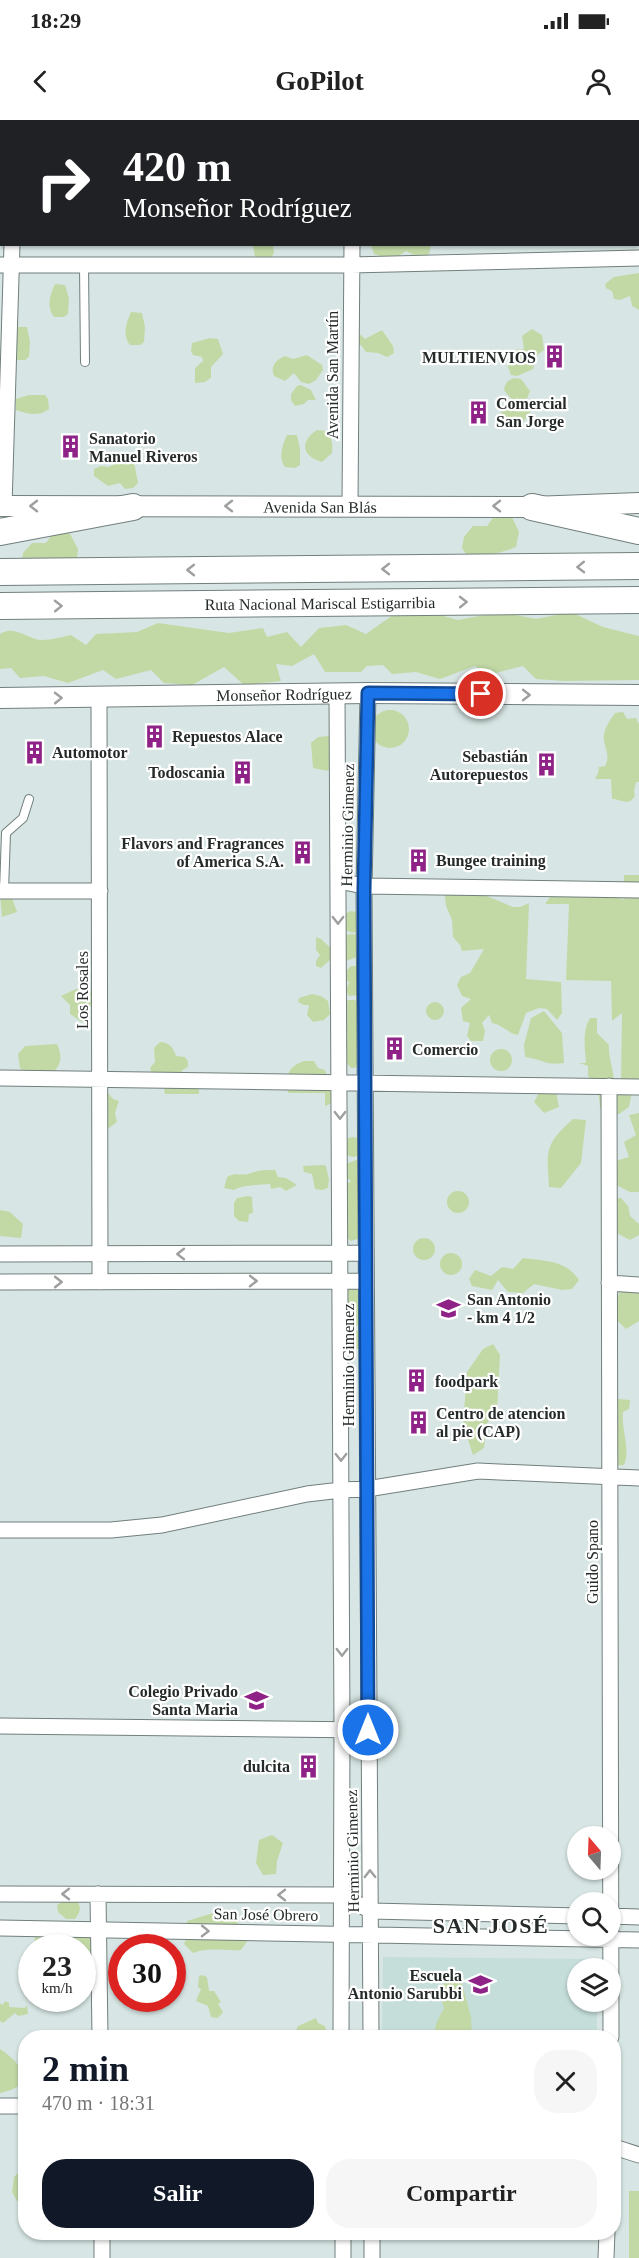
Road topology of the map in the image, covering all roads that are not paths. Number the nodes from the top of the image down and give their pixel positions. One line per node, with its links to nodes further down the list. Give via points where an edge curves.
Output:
1 (11, 246): 4 (street)
2 (352, 246): 6 (street, Avenida San Martín)
3 (639, 258): 6 (street)
4 (6, 265): 5 (street); 9 (street)
5 (84, 265): 6 (street); 7 (lane)
6 (351, 265): 10 (street, Avenida San Martín)
7 (85, 362)
8 (639, 503): 12 (street, Avenida San Blás)
9 (2, 506): 11 (street, Avenida San Blás, one-way to 9)
10 (350, 506): 11 (street, Avenida San Blás, one-way to 11); 12 (street, Avenida San Blás, one-way to 10)
11 (133, 507): 14 (highway)
12 (532, 507): 13 (highway)
13 (639, 531)
14 (0, 532)
15 (639, 566): 16 (highway, Ruta Nacional Mariscal Estigarribia, one-way to 16)
16 (0, 572)
17 (639, 600): 18 (highway, Ruta Nacional Mariscal Estigarribia, one-way to 17)
18 (0, 606)
19 (368, 693): 20 (street, Monseñor Rodríguez); 21 (street, Monseñor Rodríguez, one-way to 21); 26 (street, Herminio Gimenez)
20 (337, 694): 22 (street, Monseñor Rodríguez); 25 (street, Herminio Gimenez)
21 (639, 695)
22 (99, 697): 23 (street, Monseñor Rodríguez, one-way to 22); 29 (street, Los Rosales)
23 (0, 698)
24 (29, 799): 28 (lane, via 23,818 6,833)
25 (338, 881): 26 (street); 32 (street, Herminio Gimenez, one-way to 32)
26 (364, 886): 27 (street); 33 (street, Herminio Gimenez)
27 (639, 890)
28 (2, 891): 29 (street)
29 (100, 891): 31 (street, Los Rosales)
30 (0, 1078): 31 (street)
31 (100, 1079): 32 (street); 39 (street, Los Rosales)
32 (340, 1083): 33 (street); 36 (street, Herminio Gimenez, one-way to 36)
33 (366, 1083): 34 (street); 37 (street, Herminio Gimenez)
34 (609, 1086): 35 (street); 44 (street, Guido Spano)
35 (639, 1087)
36 (340, 1253): 37 (street); 39 (street, one-way to 39); 40 (street, Herminio Gimenez)
37 (365, 1253): 41 (street, Herminio Gimenez)
38 (0, 1254): 39 (street)
39 (100, 1254): 43 (street, Los Rosales)
40 (340, 1281): 41 (street); 43 (street, one-way to 40); 49 (street, Herminio Gimenez, one-way to 49)
41 (366, 1281): 48 (street, Herminio Gimenez)
42 (0, 1282): 43 (street, one-way to 43)
43 (100, 1282)
44 (609, 1283): 45 (street); 46 (street, Guido Spano)
45 (639, 1284)
46 (609, 1477): 47 (street); 48 (street, via 478,1471); 54 (street, Guido Spano)
47 (639, 1478)
48 (367, 1489): 49 (street); 53 (street, Herminio Gimenez)
49 (341, 1490): 50 (street, via 162,1525 111,1530); 52 (street, Herminio Gimenez, one-way to 52)
50 (0, 1530)
51 (0, 1726): 52 (street)
52 (342, 1730): 53 (street); 57 (street, Herminio Gimenez)
53 (368, 1730): 58 (street, Herminio Gimenez, one-way to 53)
54 (611, 1892)
55 (0, 1894): 56 (street, San José Obrero, one-way to 55)
56 (98, 1894): 57 (street, San José Obrero, one-way to 56); 63 (street)
57 (340, 1895): 58 (street, San José Obrero); 64 (street, Herminio Gimenez)
58 (371, 1911): 59 (street, San José Obrero); 65 (street, Herminio Gimenez)
59 (567, 1916)
60 (621, 1916): 61 (street)
61 (639, 1917)
62 (0, 1928): 63 (street, San José Obrero)
63 (99, 1929): 64 (street, San José Obrero, one-way to 64); 70 (street)
64 (340, 1933): 65 (street, San José Obrero); 71 (street, Herminio Gimenez)
65 (371, 1934): 66 (street, San José Obrero); 72 (street, Herminio Gimenez)
66 (567, 1938)
67 (621, 1939): 68 (street, San José Obrero)
68 (639, 1940)
69 (612, 1946): 73 (street, Guido Spano)
70 (100, 2030)
71 (341, 2030)
72 (371, 2030)
73 (611, 2030)
74 (0, 2106): 75 (street)
75 (18, 2106)
76 (621, 2149): 77 (street)
77 (639, 2155)
78 (102, 2240): 82 (street)
79 (343, 2240): 83 (street)
80 (372, 2240): 84 (street)
81 (607, 2240): 85 (street)
82 (102, 2258)
83 (343, 2258)
84 (372, 2258)
85 (606, 2258)

